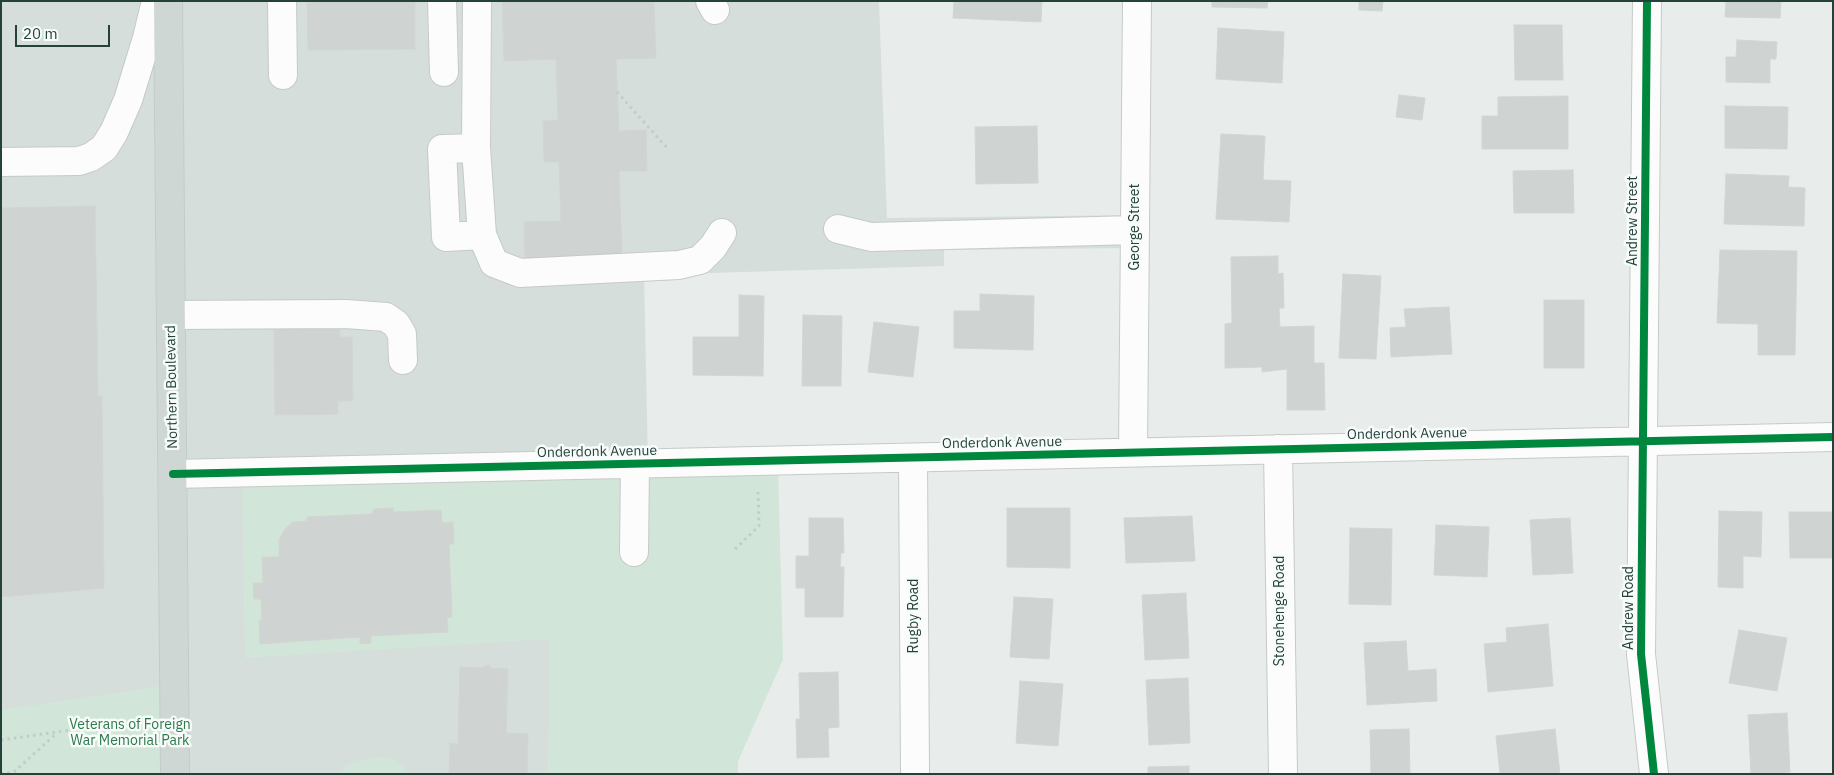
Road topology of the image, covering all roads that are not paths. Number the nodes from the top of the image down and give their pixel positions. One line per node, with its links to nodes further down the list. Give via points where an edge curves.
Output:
1 (156, 1): 13 (street, via 128,100 104,148 79,161)
2 (168, 1): 18 (main road, Northern Boulevard)
3 (437, 1): 9 (street)
4 (442, 1): 9 (street)
5 (476, 1): 12 (street)
6 (1137, 1): 15 (street, George Street)
7 (1647, 1): 21 (street, Andrew Street)
8 (283, 8): 11 (street)
9 (442, 33): 10 (street)
10 (444, 72)
11 (283, 75)
12 (476, 148): 17 (street); 17 (street, via 442,150 446,237)
13 (1, 162)
14 (838, 229): 15 (street, via 871,237)
15 (1135, 230): 23 (street, George Street)
16 (722, 233): 17 (street, via 708,254 685,264 520,274 494,263)
17 (482, 235)
18 (171, 314): 19 (street, via 346,314 386,318 396,324 402,334); 26 (main road, Northern Boulevard)
19 (403, 360)
20 (1833, 437): 21 (street, Onderdonk Avenue)
21 (1644, 441): 22 (street, Onderdonk Avenue); 31 (street, Andrew Road, via 1641,654)
22 (1278, 449): 23 (street, Onderdonk Avenue); 30 (street, Stonehenge Road)
23 (1133, 452): 24 (street, Onderdonk Avenue)
24 (913, 458): 25 (street, Onderdonk Avenue); 29 (street, Rugby Road)
25 (635, 464): 26 (street, Onderdonk Avenue); 27 (street)
26 (172, 474): 28 (main road, Northern Boulevard)
27 (634, 552)
28 (174, 774)
29 (915, 774)
30 (1283, 774)
31 (1654, 774)

